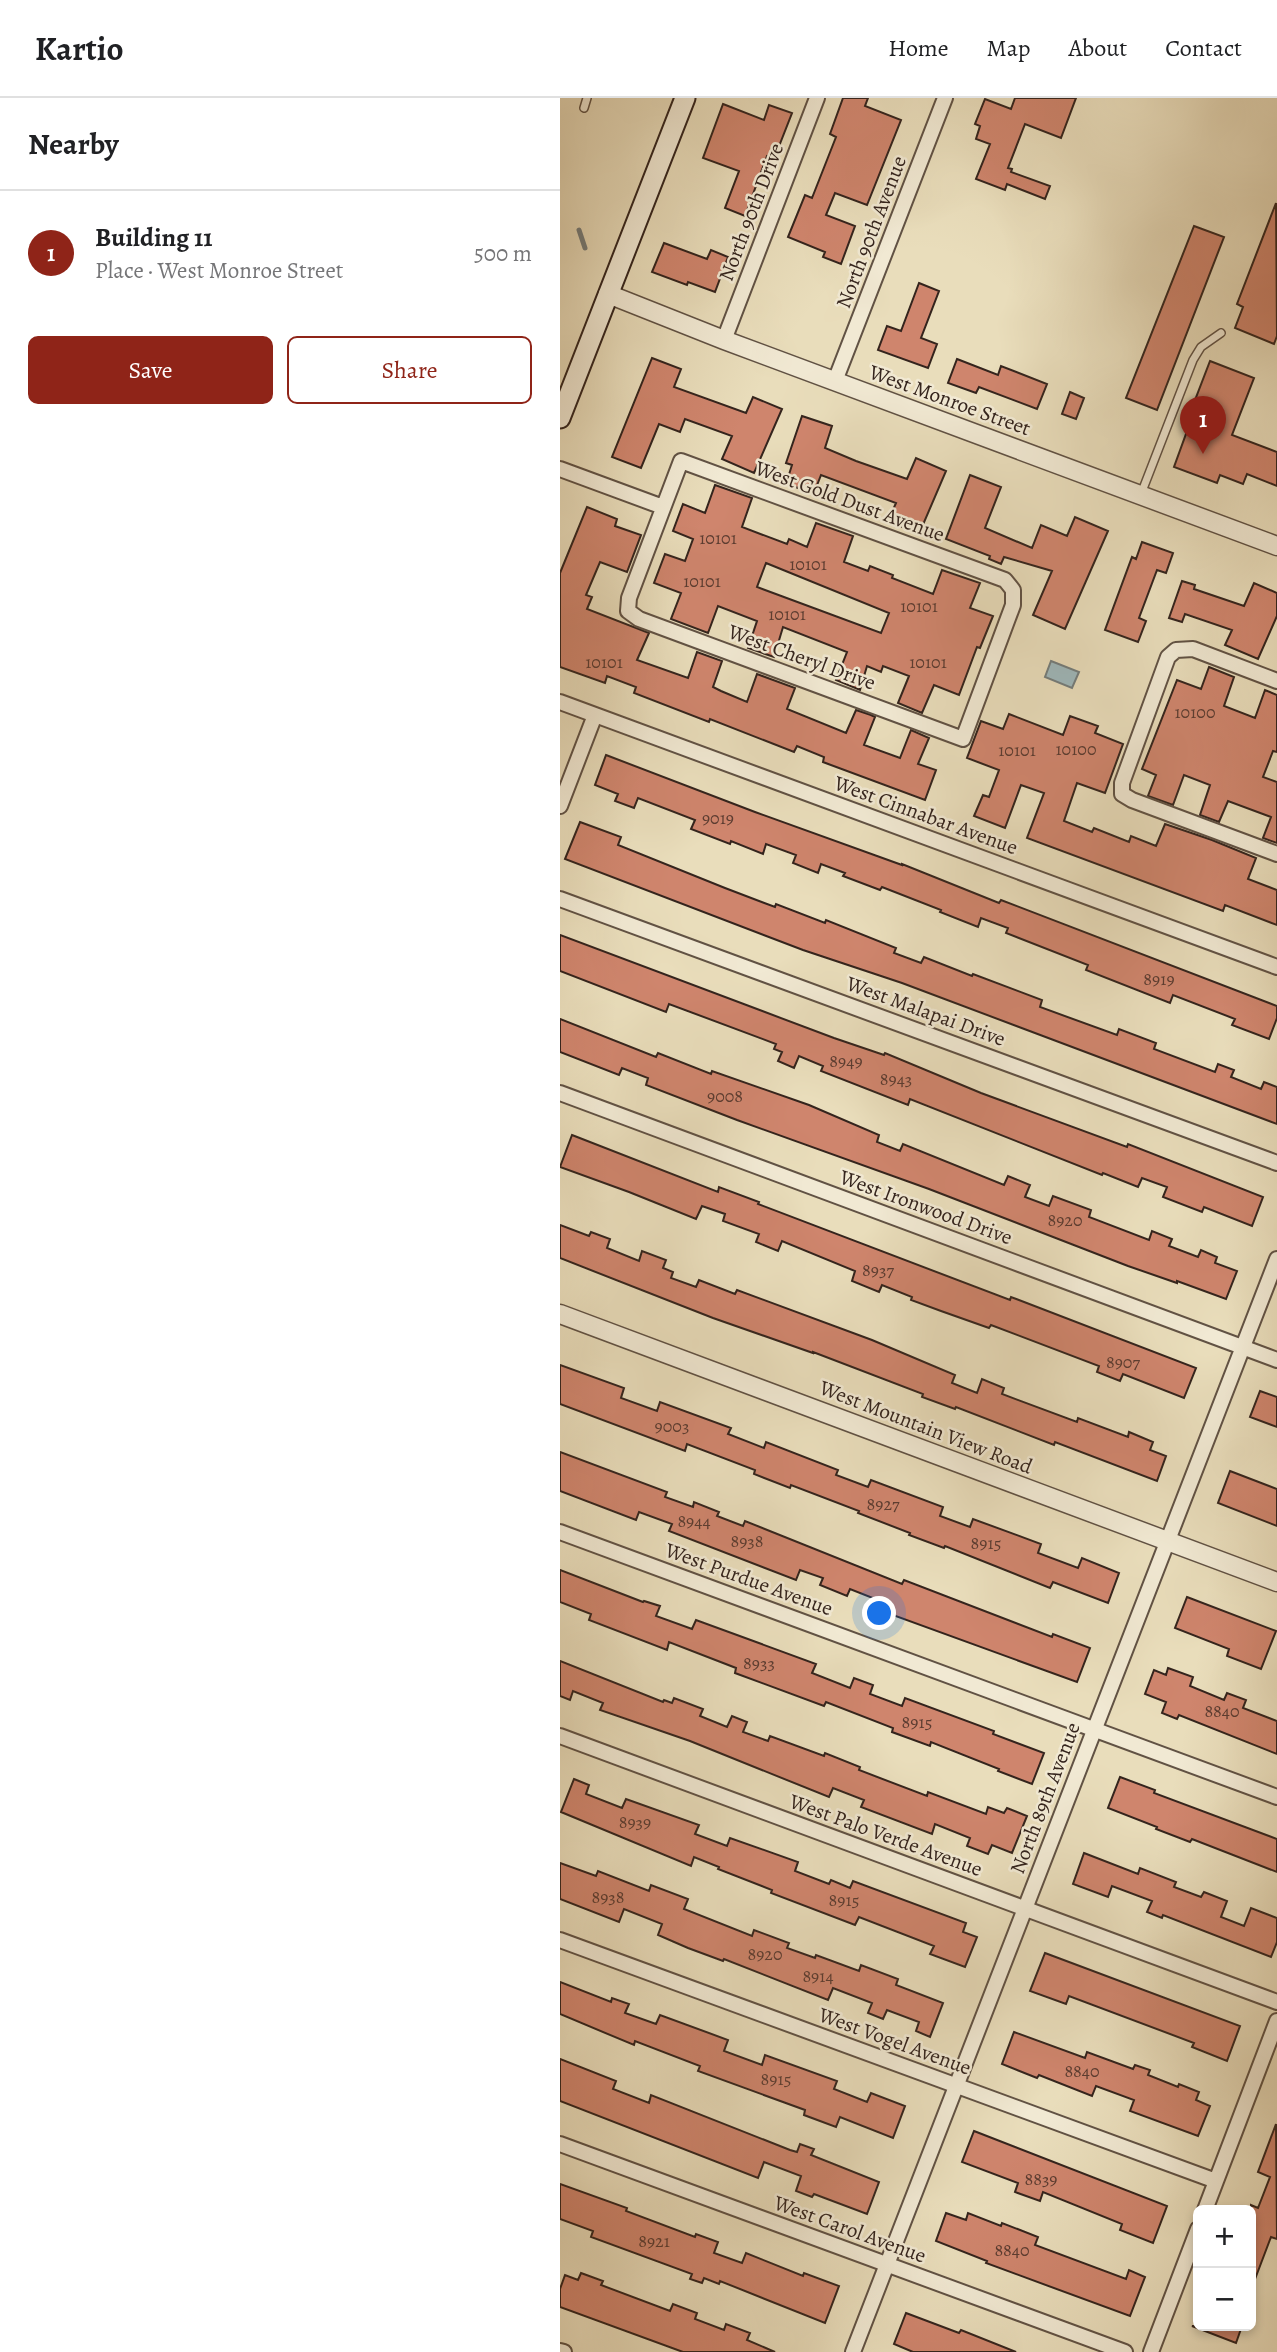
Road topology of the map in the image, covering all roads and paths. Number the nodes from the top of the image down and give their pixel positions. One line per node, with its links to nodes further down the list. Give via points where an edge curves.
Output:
1 (587, 98): 5 (lane)
2 (685, 98): 6 (main road)
3 (817, 98): 8 (street, North 90th Drive)
4 (946, 98): 9 (street, North 90th Avenue)
5 (584, 107)
6 (608, 294): 8 (street, West Monroe Street); 10 (main road)
7 (1221, 333): 12 (lane, via 1201,347 1193,360)
8 (724, 340): 9 (street, West Monroe Street)
9 (835, 381): 12 (street, West Monroe Street)
10 (560, 418)
11 (560, 468): 13 (street)
12 (1141, 495): 14 (street, West Monroe Street)
13 (663, 507): 18 (street, West Cheryl Drive, via 628,611 639,619); 18 (street, West Gold Dust Avenue, via 681,461 1005,580 1013,590 1013,605)
14 (1277, 546)
15 (1277, 681): 20 (street, via 1194,649 1176,650 1168,657 1122,783 1122,794 1132,800)
16 (560, 702): 17 (street, West Cinnabar Avenue)
17 (595, 715): 19 (street); 22 (street, West Cinnabar Avenue)
18 (963, 739)
19 (560, 806)
20 (1277, 854)
21 (560, 899): 24 (street, West Malapai Drive)
22 (1277, 967)
23 (560, 1093): 27 (street, West Ironwood Drive)
24 (1277, 1163)
25 (1277, 1259): 27 (street, North 89th Avenue)
26 (560, 1314): 30 (street, West Mountain View Road)
27 (1242, 1347): 28 (street, West Ironwood Drive); 30 (street, North 89th Avenue)
28 (1277, 1360)
29 (560, 1532): 32 (street, West Purdue Avenue)
30 (1166, 1541): 31 (street, West Mountain View Road); 32 (street, North 89th Avenue)
31 (1277, 1581)
32 (1094, 1729): 34 (street, West Purdue Avenue); 35 (street, North 89th Avenue)
33 (560, 1736): 35 (street, West Palo Verde Avenue)
34 (1277, 1797)
35 (1026, 1909): 37 (street, West Palo Verde Avenue); 39 (street, North 89th Avenue)
36 (560, 1940): 39 (street, West Vogel Avenue)
37 (1277, 2003)
38 (1277, 2021): 41 (street)
39 (957, 2086): 41 (street, West Vogel Avenue); 44 (street, North 89th Avenue)
40 (560, 2144): 44 (street, West Carol Avenue)
41 (1216, 2182): 42 (street)
42 (1207, 2205)
43 (1193, 2241): 47 (street)
44 (886, 2265): 45 (street, North 89th Avenue); 46 (street, West Carol Avenue)
45 (853, 2352)
46 (1125, 2352)
47 (1151, 2352)

